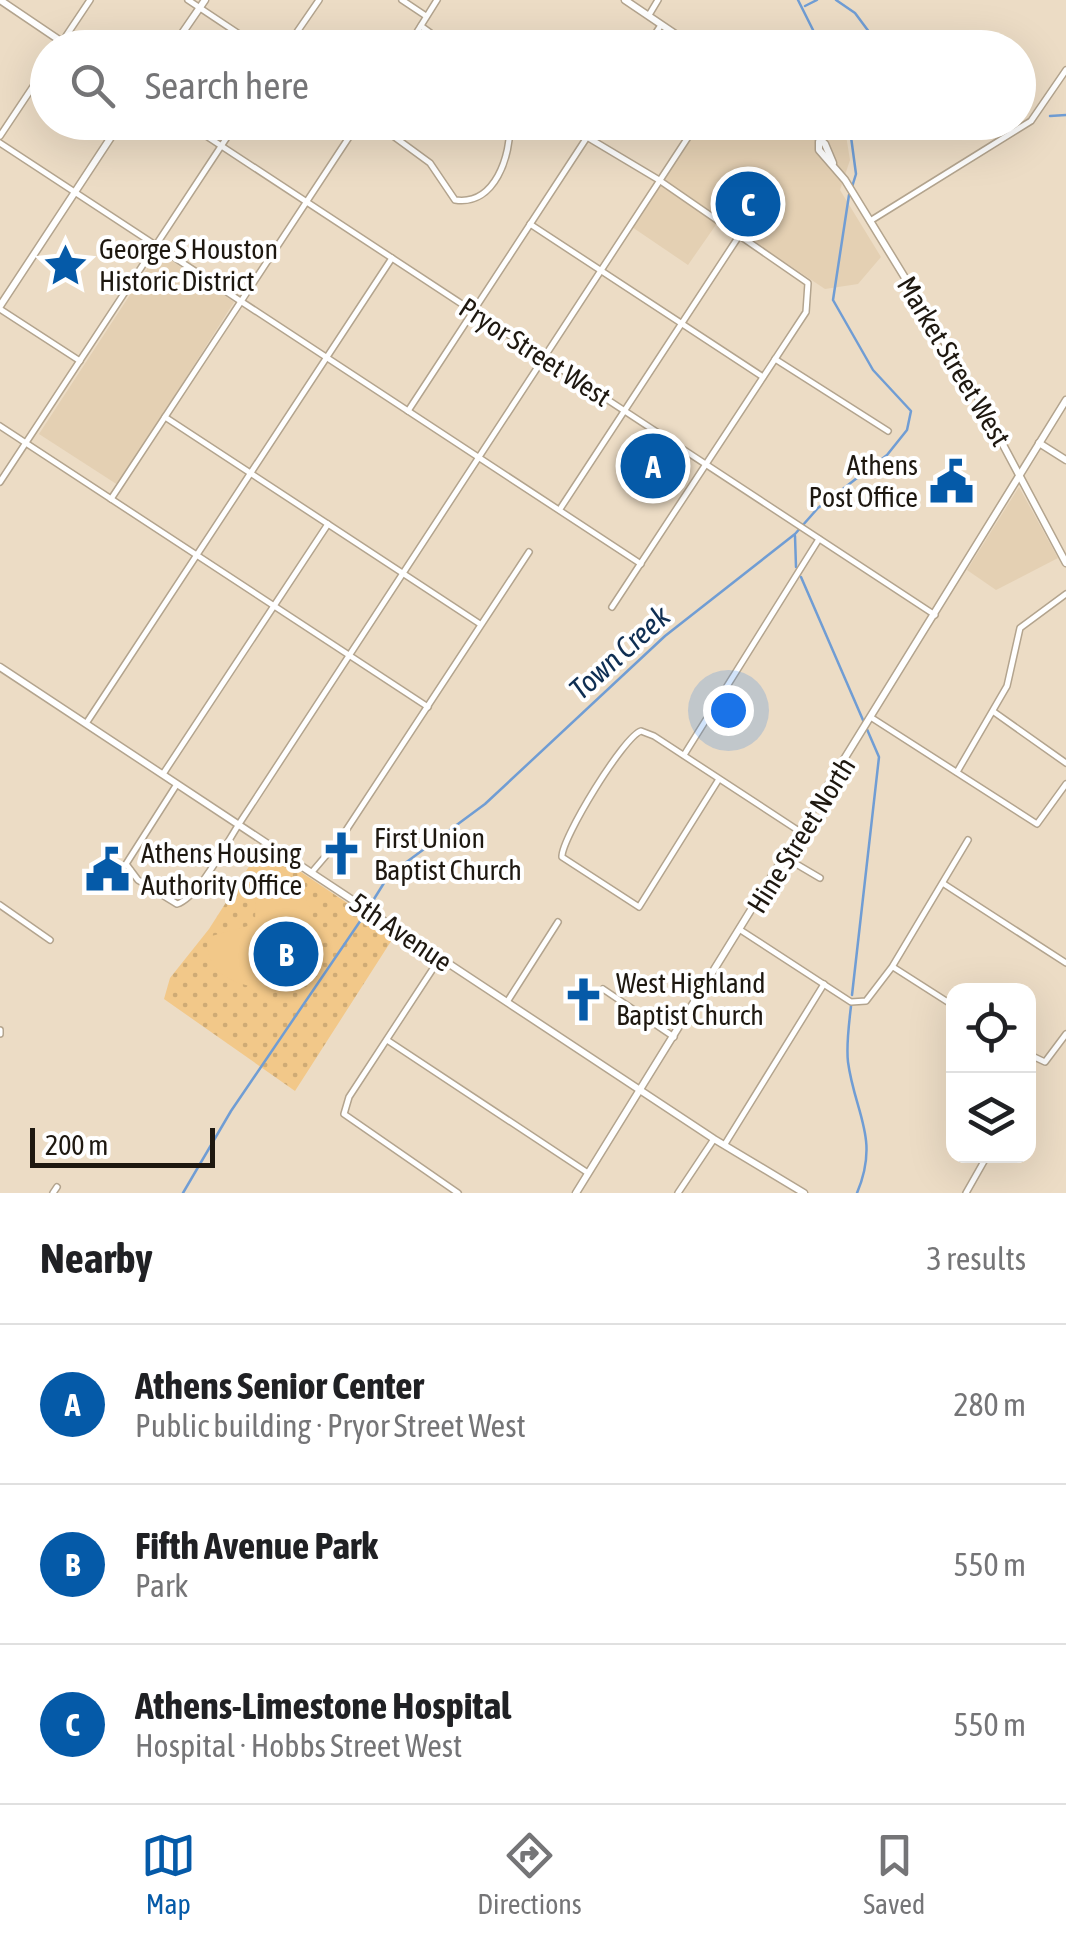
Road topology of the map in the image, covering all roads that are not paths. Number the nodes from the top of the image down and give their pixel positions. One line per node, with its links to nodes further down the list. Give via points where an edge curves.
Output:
1 (0, 0): 14 (street)
2 (90, 0): 15 (street)
3 (188, 0): 9 (street)
4 (319, 0): 18 (street)
5 (402, 0): 11 (street)
6 (437, 0): 11 (street)
7 (625, 0): 10 (street)
8 (658, 0): 10 (street)
9 (202, 4): 16 (street); 17 (street)
10 (649, 15): 12 (street)
11 (426, 16): 13 (street)
12 (661, 25): 21 (street); 22 (street)
13 (420, 26): 19 (street); 20 (street)
14 (40, 30)
15 (70, 30)
16 (184, 30)
17 (236, 30)
18 (298, 30)
19 (418, 30)
20 (426, 30)
21 (658, 30)
22 (669, 30)
23 (1066, 70): 25 (street)
24 (30, 92): 26 (street)
25 (1036, 114)
26 (0, 139): 40 (street)
27 (110, 140): 40 (street)
28 (212, 140): 38 (street, Pryor Street West)
29 (225, 140): 38 (street)
30 (347, 140): 41 (street)
31 (398, 140): 32 (street, via 430,164 455,200 470,202 498,176)
32 (509, 140)
33 (585, 140): 43 (street)
34 (592, 140): 39 (street)
35 (686, 140): 39 (street)
36 (817, 140): 42 (street, Market Street West)
37 (1000, 140): 42 (street)
38 (221, 146): 41 (street, Pryor Street West); 45 (street)
39 (658, 180): 44 (street); 47 (street)
40 (76, 193): 45 (street); 49 (street)
41 (306, 202): 46 (street, Pryor Street West); 48 (street)
42 (870, 221): 69 (street, Market Street West)
43 (530, 224): 47 (street); 50 (street)
44 (739, 236): 51 (street); 54 (street, via 811,289 806,312)
45 (154, 244): 48 (street); 55 (street)
46 (392, 258): 50 (street, Pryor Street West); 52 (street)
47 (601, 270): 51 (street); 53 (street)
48 (241, 301): 52 (street); 60 (street)
49 (0, 307): 55 (street)
50 (473, 312): 53 (street, Pryor Street West); 58 (street)
51 (682, 324): 56 (street); 59 (street)
52 (327, 358): 58 (street); 68 (street)
53 (544, 358): 59 (street, Pryor Street West); 65 (street)
54 (775, 359): 56 (street); 62 (street)
55 (80, 361): 63 (street)
56 (764, 377): 67 (street)
57 (1066, 400): 64 (street, Hine Street North)
58 (408, 410): 65 (street)
59 (624, 411): 67 (street, Pryor Street West); 72 (street)
60 (165, 417): 68 (street); 71 (street)
61 (0, 426): 63 (street)
62 (888, 431)
63 (26, 443): 70 (street); 71 (street)
64 (1039, 444): 66 (street); 69 (street, Hine Street North)
65 (478, 457): 72 (street); 79 (street)
66 (1066, 460)
67 (706, 464): 74 (street, Pryor Street West); 77 (street)
68 (251, 473): 73 (street); 76 (street)
69 (1020, 473): 78 (street, Market Street West); 83 (street, Hine Street North)
70 (0, 482)
71 (111, 499): 76 (street)
72 (559, 510): 77 (street)
73 (328, 524): 79 (street); 81 (street)
74 (819, 538): 83 (street, Pryor Street West); 91 (street)
75 (529, 552): 84 (street)
76 (197, 555): 81 (street); 90 (street)
77 (641, 564): 82 (street)
78 (1066, 564)
79 (402, 573): 84 (street); 85 (street)
80 (1066, 594): 88 (street, via 1020,628)
81 (274, 606): 85 (street); 94 (street)
82 (612, 607)
83 (935, 615): 89 (street, Hine Street North)
84 (482, 625): 87 (street)
85 (348, 655): 87 (street); 98 (street)
86 (0, 667): 90 (street, 5th Avenue)
87 (428, 707): 102 (street)
88 (994, 712): 92 (street); 93 (street)
89 (872, 718): 93 (street); 99 (street, Hine Street North)
90 (87, 722): 94 (street, 5th Avenue)
91 (684, 755): 95 (street); 95 (street, via 640,731 626,742 561,850 567,864 639,907)
92 (1066, 763)
93 (956, 772): 97 (street, via 1036,824)
94 (163, 774): 96 (street, 5th Avenue)
95 (719, 779): 99 (street)
96 (177, 784): 98 (street, 5th Avenue); 98 (street, via 126,864 152,889 184,902)
97 (1066, 784)
98 (239, 824): 102 (street, 5th Avenue)
99 (802, 832): 101 (street, Hine Street North)
100 (968, 840): 104 (street)
101 (786, 858): 103 (street); 107 (street, Hine Street North)
102 (312, 872): 109 (street, 5th Avenue)
103 (820, 878)
104 (944, 884): 110 (street); 111 (street)
105 (0, 906): 108 (street)
106 (558, 922): 115 (street)
107 (742, 931): 112 (street); 117 (street, Hine Street North)
108 (50, 940)
109 (440, 958): 115 (street, 5th Avenue); 118 (street)
110 (1066, 963)
111 (892, 967): 112 (street, via 872,996 852,1002); 114 (street)
112 (824, 984): 122 (street)
113 (604, 989): 117 (street)
114 (946, 1001)
115 (506, 1002): 120 (street, 5th Avenue)
116 (1066, 1034): 119 (street, via 1045,1062)
117 (674, 1037): 120 (street, Hine Street North)
118 (387, 1040): 124 (street); 125 (street, via 344,1114)
119 (1036, 1058)
120 (640, 1090): 121 (street, 5th Avenue); 124 (street, Hine Street North)
121 (714, 1138): 122 (street, 5th Avenue); 127 (street)
122 (725, 1144): 128 (street, 5th Avenue)
123 (983, 1163): 129 (street)
124 (588, 1174): 126 (street, Hine Street North)
125 (458, 1193)
126 (576, 1193)
127 (678, 1193)
128 (804, 1193)
129 (966, 1193)

